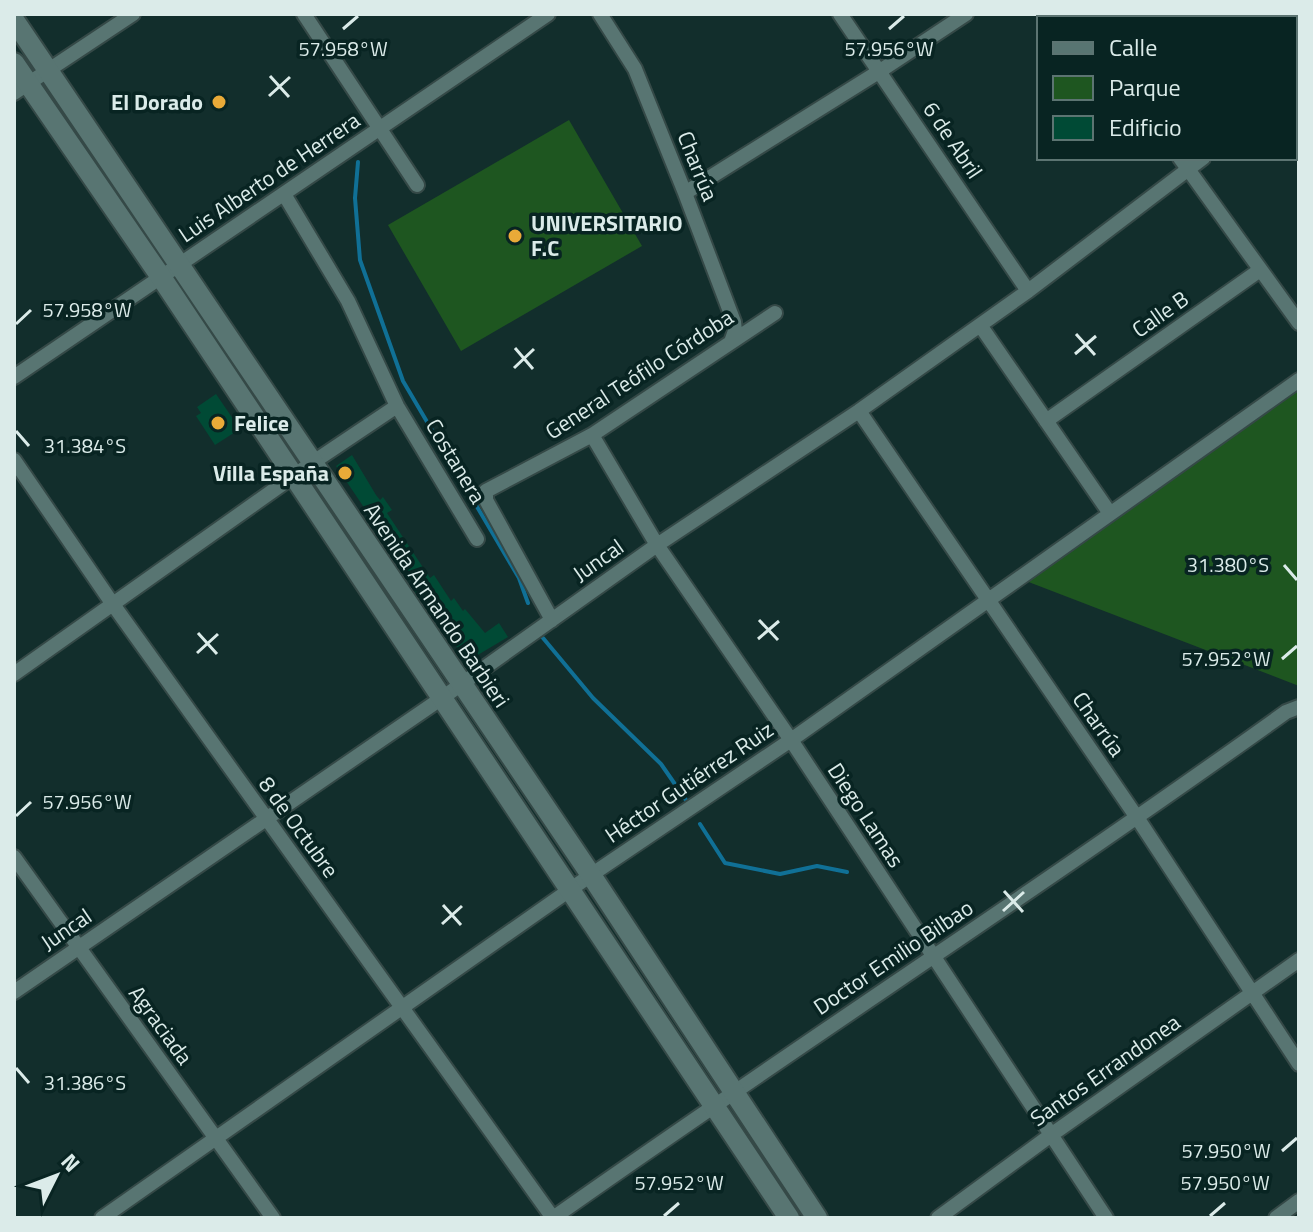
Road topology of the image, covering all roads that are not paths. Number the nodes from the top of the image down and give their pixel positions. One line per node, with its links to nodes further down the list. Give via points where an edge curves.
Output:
1 (133, 14): 9 (street)
2 (304, 14): 12 (street)
3 (548, 14): 12 (street, Luis Alberto de Herrera)
4 (600, 14): 15 (street, Charrúa, via 635,69)
5 (840, 14): 10 (street, 6 de Abril)
6 (966, 14): 10 (street)
7 (14, 20): 9 (street, Avenida Armando Barbieri)
8 (14, 63): 11 (street)
9 (47, 70): 11 (street); 17 (street, Avenida Armando Barbieri)
10 (880, 71): 15 (street); 20 (street, 6 de Abril)
11 (21, 89): 19 (street)
12 (380, 128): 14 (street); 16 (street, Luis Alberto de Herrera)
13 (1184, 164): 18 (street); 20 (street, Juncal)
14 (417, 185)
15 (685, 193): 24 (street, Charrúa, via 734,322)
16 (284, 194): 17 (street, Luis Alberto de Herrera); 27 (street, Costanera, via 348,301)
17 (179, 264): 19 (street, Luis Alberto de Herrera); 32 (street, Avenida Armando Barbieri)
18 (1260, 270): 22 (street); 29 (street, Calle B)
19 (161, 277): 25 (street, Luis Alberto de Herrera); 33 (street)
20 (1028, 291): 23 (street, Juncal)
21 (775, 313): 24 (street, General Teófilo Córdoba)
22 (1299, 323)
23 (980, 325): 28 (street, Juncal); 29 (street)
24 (731, 342): 30 (street, General Teófilo Córdoba)
25 (14, 377)
26 (1299, 380): 34 (street, Héctor Gutiérrez Ruiz)
27 (397, 406): 32 (street); 35 (street, Costanera)
28 (859, 411): 36 (street, Juncal); 37 (street, Charrúa)
29 (1046, 421): 34 (street)
30 (592, 435): 36 (street, Diego Lamas); 39 (street, General Teófilo Córdoba, via 486,491 486,500)
31 (14, 460): 38 (street, 8 de Octubre)
32 (312, 463): 33 (street); 41 (street, Avenida Armando Barbieri)
33 (294, 476): 38 (street); 42 (street)
34 (1109, 512): 37 (street, Héctor Gutiérrez Ruiz)
35 (477, 539)
36 (657, 545): 39 (street, Juncal); 44 (street, Diego Lamas)
37 (988, 601): 44 (street, Héctor Gutiérrez Ruiz); 46 (street, Charrúa)
38 (112, 603): 40 (street); 45 (street, 8 de Octubre)
39 (552, 620): 41 (street, Juncal)
40 (14, 674)
41 (461, 684): 42 (street, Juncal); 48 (street, Avenida Armando Barbieri)
42 (442, 698): 45 (street, Juncal); 49 (street)
43 (1298, 707): 46 (street, Doctor Emilio Bilbao)
44 (791, 740): 48 (street, Héctor Gutiérrez Ruiz); 51 (street, Diego Lamas)
45 (265, 818): 50 (street, Juncal); 55 (street, 8 de Octubre)
46 (1138, 819): 51 (street, Doctor Emilio Bilbao); 54 (street, Charrúa)
47 (14, 857): 50 (street, Agraciada)
48 (591, 875): 49 (street, Héctor Gutiérrez Ruiz); 57 (street, Avenida Armando Barbieri)
49 (569, 890): 55 (street, Héctor Gutiérrez Ruiz); 58 (street)
50 (79, 948): 53 (street, Juncal); 60 (street, Agraciada)
51 (933, 957): 57 (street, Doctor Emilio Bilbao); 59 (street, Diego Lamas)
52 (1299, 960): 54 (street, Santos Errandonea)
53 (14, 992)
54 (1252, 994): 56 (street, Charrúa); 59 (street, Santos Errandonea)
55 (403, 1006): 60 (street, Héctor Gutiérrez Ruiz); 64 (street, 8 de Octubre)
56 (1299, 1064)
57 (733, 1091): 58 (street, Doctor Emilio Bilbao); 66 (street, Avenida Armando Barbieri)
58 (714, 1104): 64 (street, Doctor Emilio Bilbao); 65 (street)
59 (1051, 1135): 67 (street, Santos Errandonea); 68 (street, Diego Lamas)
60 (215, 1137): 62 (street, Héctor Gutiérrez Ruiz); 63 (street, Agraciada)
61 (1299, 1201): 69 (street)
62 (102, 1218)
63 (273, 1218)
64 (553, 1218)
65 (789, 1218)
66 (817, 1218)
67 (938, 1218)
68 (1106, 1218)
69 (1276, 1218)

